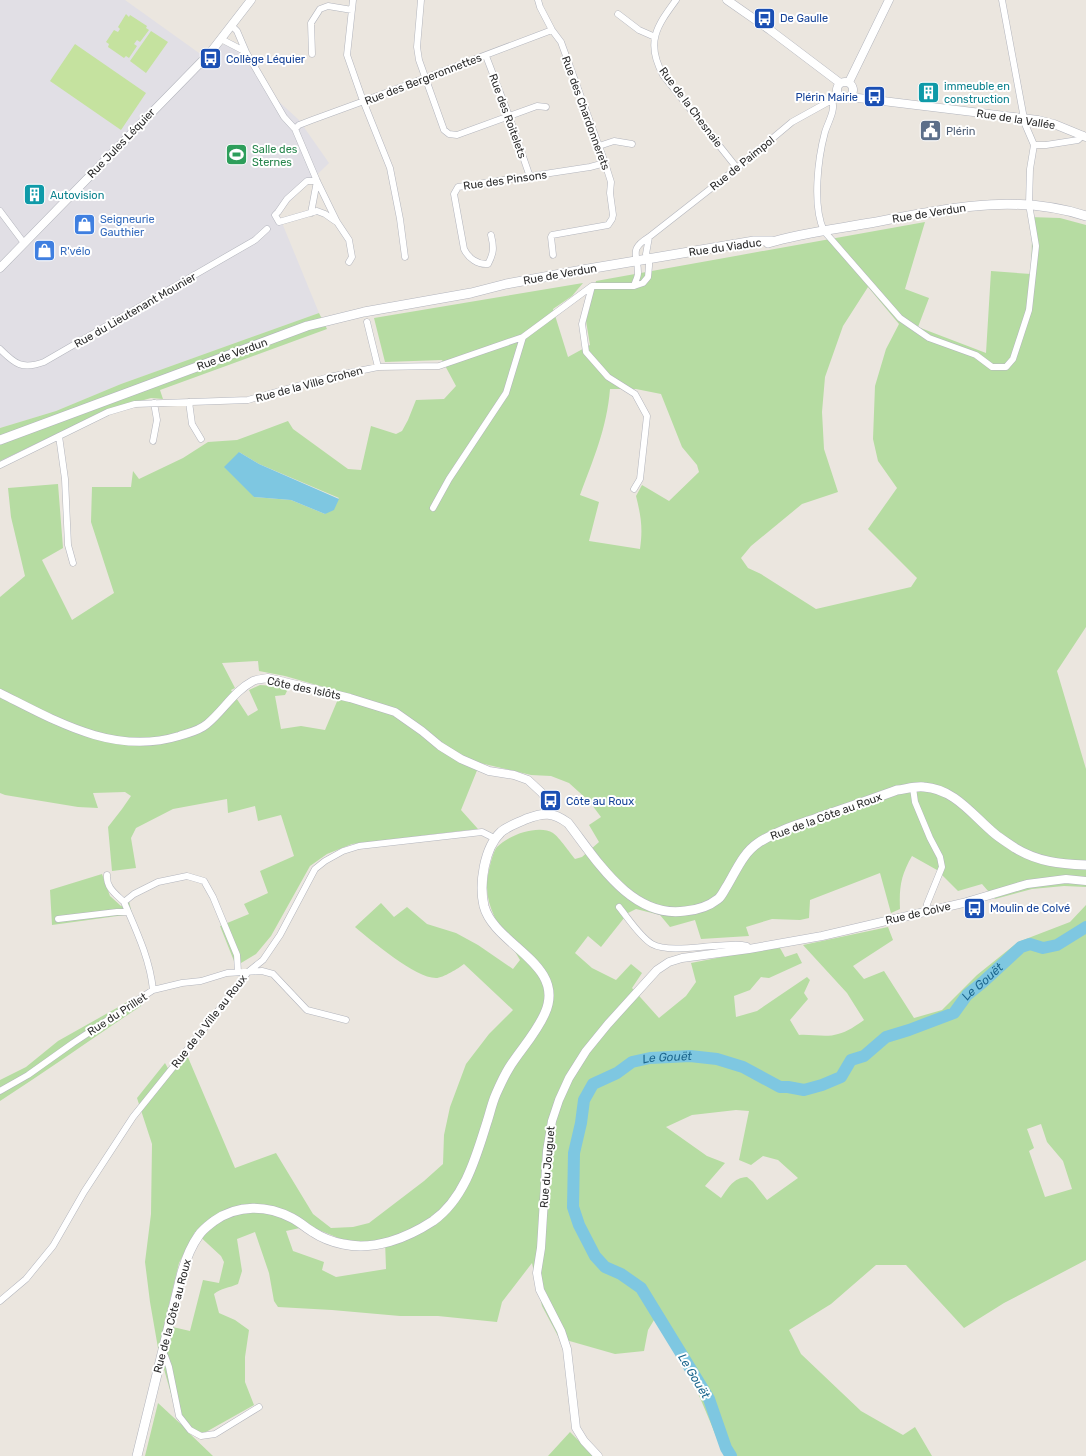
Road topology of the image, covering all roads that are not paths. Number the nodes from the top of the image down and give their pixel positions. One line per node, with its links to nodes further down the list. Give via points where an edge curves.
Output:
1 (251, 0): 11 (street, Rue Jules Léquier)
2 (353, 0): 9 (street)
3 (421, 0): 18 (street, via 417,47 418,60)
4 (538, 0): 12 (street, Rue des Chardonnerets)
5 (676, 0): 13 (street, Rue de la Chesnaie, via 656,30)
6 (727, 0): 20 (street)
7 (889, 0): 19 (street)
8 (1002, 0): 26 (street)
9 (352, 10): 16 (street, via 328,6 320,9 311,23); 23 (street, via 347,55)
10 (618, 14): 13 (street, via 639,30)
11 (232, 26): 14 (street, Rue Jules Léquier); 15 (street, via 238,31)
12 (552, 30): 17 (street, Rue des Bergeronnettes); 31 (street, Rue des Chardonnerets, via 560,42)
13 (655, 37): 33 (street, Rue de la Chesnaie, via 656,55 663,75)
14 (221, 39): 15 (street); 46 (street, Rue Jules Léquier)
15 (246, 52): 27 (street, via 284,117)
16 (312, 54)
17 (486, 56): 18 (street, Rue des Bergeronnettes); 25 (street, Rue des Roitelets)
18 (425, 78): 23 (street, Rue des Bergeronnettes); 25 (street, via 444,130 449,134 457,135)
19 (849, 82): 20 (street); 21 (street, via 853,86)
20 (840, 83): 22 (street)
21 (852, 94): 22 (street); 26 (street, Rue de la Vallée, via 874,100)
22 (836, 98): 33 (street, Rue de Paimpol, via 792,122); 42 (street, via 825,131 818,168 818,205)
23 (364, 101): 27 (street, Rue des Bergeronnettes, via 299,125); 48 (street, via 390,168)
24 (546, 107): 25 (street, via 537,106)
25 (509, 116): 34 (street, Rue des Roitelets)
26 (1024, 118): 28 (street, Rue de la Vallée, via 1054,124); 30 (street)
27 (295, 129): 35 (street)
28 (1084, 136): 30 (street, via 1078,140)
29 (632, 144): 31 (street, via 614,141)
30 (1034, 145): 36 (street)
31 (599, 146): 32 (street, Rue des Chardonnerets)
32 (605, 163): 34 (street, Rue des Pinsons); 47 (street, Rue des Chardonnerets, via 611,182 612,220 608,225 552,235)
33 (737, 168): 44 (street, Rue de Paimpol)
34 (530, 177): 43 (street, Rue des Pinsons, via 458,187 454,194 467,255 476,262 488,264 494,250)
35 (317, 181): 38 (street); 38 (street, via 307,181 287,199 275,215 279,222); 40 (street)
36 (1029, 204): 39 (main road, Rue de Verdun); 42 (main road, Rue de Verdun, via 990,204 955,208); 42 (street, via 1036,246 1029,310 1013,359 1006,367 992,367 976,355 929,338 900,318)
37 (0, 211): 46 (street)
38 (311, 213): 40 (street, via 321,212)
39 (1086, 216)
40 (337, 222): 50 (street, via 349,240 352,257)
41 (268, 229): 57 (street, Rue du Lieutenant Mounier, via 255,240 44,362 24,366 13,362)
42 (824, 231): 45 (main road, Rue de Verdun)
43 (491, 235)
44 (649, 237): 49 (street, via 646,254); 51 (street, Rue de Paimpol, via 639,244)
45 (772, 241): 49 (main road, Rue du Viaduc, via 696,257)
46 (24, 243): 52 (street, Rue Jules Léquier)
47 (552, 255)
48 (405, 257)
49 (649, 261): 51 (main road, Rue de Verdun); 54 (street, via 648,277 643,283)
50 (350, 262)
51 (636, 263): 54 (street, Rue de Paimpol, via 638,275); 63 (main road, Rue de Verdun, via 506,284 307,326)
52 (0, 268)
53 (592, 286): 54 (street); 56 (street, Rue de la Ville Crohen); 66 (street, via 582,324 586,352 608,377 635,394 647,416 640,479)
54 (634, 286)
55 (367, 322): 58 (street)
56 (523, 337): 58 (street, Rue de la Ville Crohen, via 439,366); 67 (street, via 506,393 449,479)
57 (0, 348)
58 (378, 367): 59 (street, Rue de la Ville Crohen, via 329,376 248,400)
59 (189, 402): 60 (street, Rue de la Ville Crohen); 62 (street, via 192,424)
60 (154, 403): 61 (street, Rue de la Ville Crohen, via 135,404 108,412); 64 (street, via 157,420)
61 (59, 436): 65 (street, Rue de la Ville Crohen); 68 (street, via 65,479 68,545)
62 (201, 439)
63 (0, 440)
64 (153, 441)
65 (0, 465)
66 (634, 489)
67 (433, 508)
68 (73, 563)
69 (0, 693): 71 (street, Côte des Islôts, via 51,719 90,734 122,741 164,741 205,726 236,693 254,680 268,678 395,712 461,759 489,771 528,780 548,801)
70 (913, 788): 71 (main road, Rue de la Côte au Roux, via 897,790 770,836 747,853 719,898 698,910 679,912 661,910 630,896 616,884 568,823); 73 (main road, Rue de la Côte au Roux, via 924,787 948,794 960,801 995,834 1038,859 1060,864); 78 (street, via 915,802 942,867)
71 (550, 813): 72 (main road, Rue de la Côte au Roux, via 508,827)
72 (496, 838): 83 (street, Rue de la Ville au Roux, via 482,832 343,850 315,869 280,935 263,960); 88 (main road, Rue de la Côte au Roux, via 488,851 484,869 484,905 498,931 521,950 541,972 548,985 549,998 547,1010 540,1024 509,1068 495,1095 477,1154 460,1191 448,1207 433,1220 402,1237 367,1246 342,1244 326,1239 294,1219 265,1209 237,1210 221,1216 200,1233 189,1253)
73 (1086, 865)
74 (107, 875): 76 (street, via 107,882)
75 (1086, 881): 78 (street, Rue de Colve, via 1066,879 1027,884)
76 (124, 902): 79 (street); 82 (street, via 158,882 188,876 204,881 237,955)
77 (619, 907): 81 (street, via 645,939 663,948 738,944 747,946)
78 (926, 911): 81 (street, Rue de Colve, via 822,936)
79 (128, 912): 80 (street); 84 (street, via 146,958)
80 (58, 919)
81 (749, 950): 91 (street, Rue du Jouguet, via 682,958 669,962 657,970 586,1051 559,1100 552,1121 547,1151 537,1273 540,1290 561,1331 567,1349 576,1428)
82 (238, 972): 83 (street, Rue du Prillet); 84 (street, Rue du Prillet)
83 (248, 972): 85 (street, Rue du Prillet, via 262,971 273,974 307,1010); 87 (street, Rue de la Ville au Roux, via 133,1117 53,1246 26,1279)
84 (153, 990): 86 (street, Rue du Prillet, via 28,1075)
85 (346, 1020)
86 (0, 1091)
87 (0, 1301)
88 (162, 1353): 89 (street, via 166,1356 169,1367 179,1416 190,1430 201,1436 215,1434); 90 (main road, Rue de la Côte au Roux)
89 (259, 1407)
90 (137, 1456)
91 (598, 1456)

